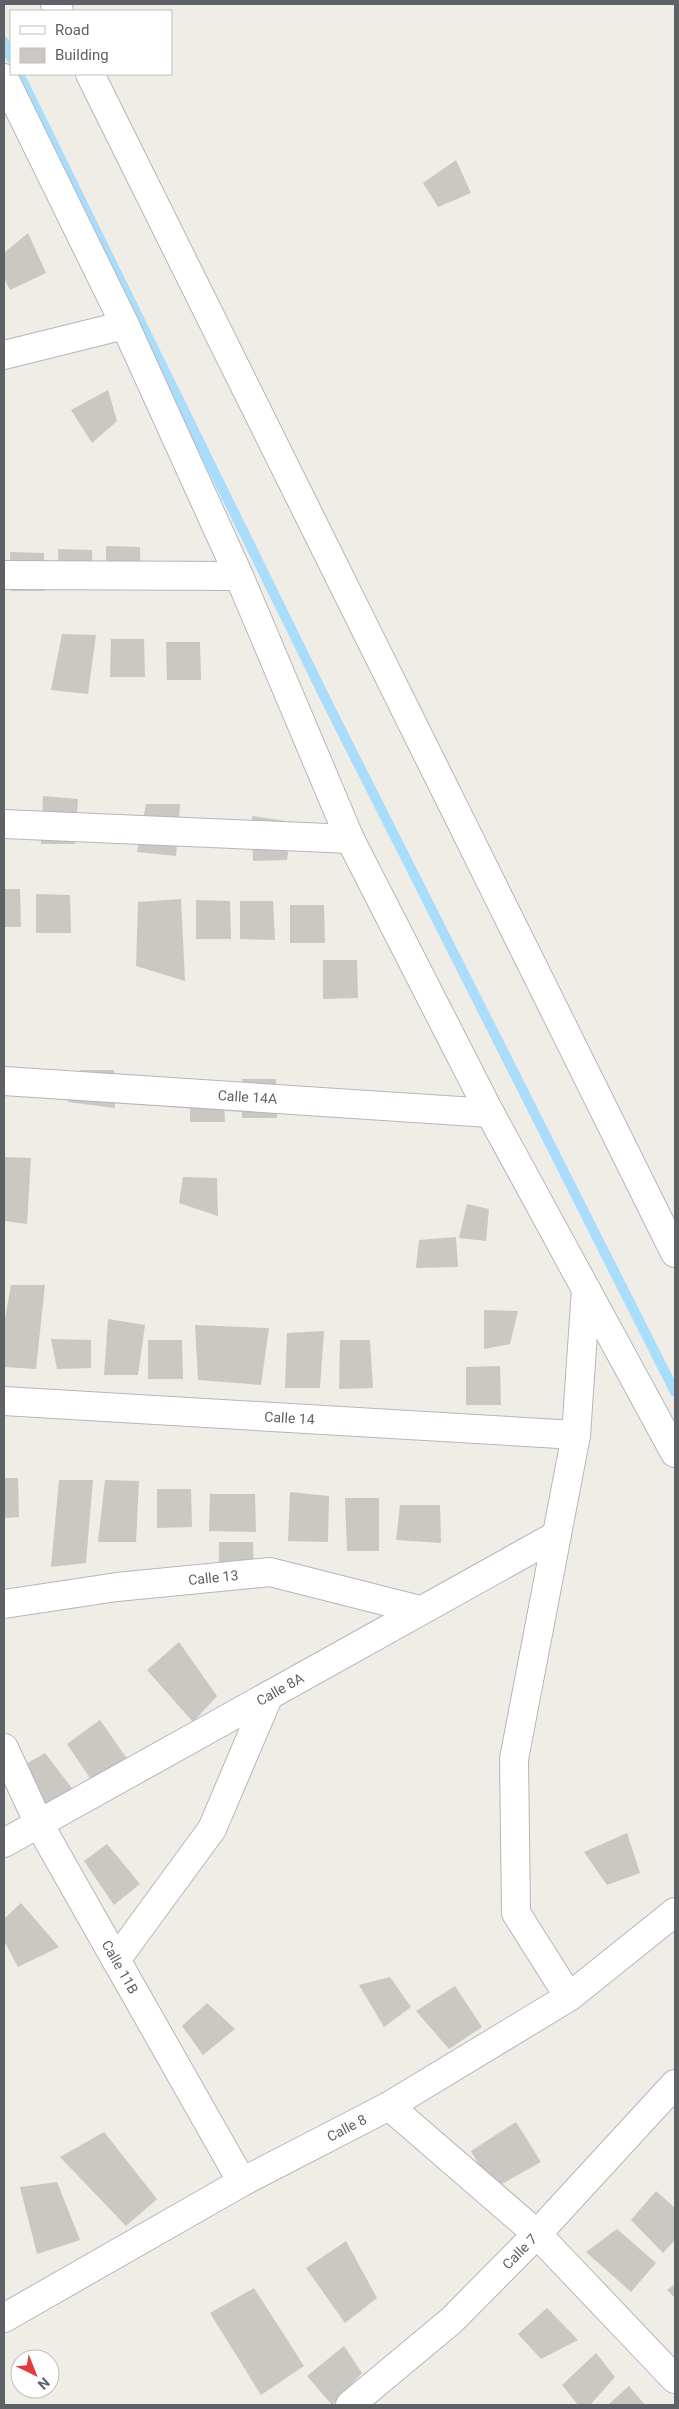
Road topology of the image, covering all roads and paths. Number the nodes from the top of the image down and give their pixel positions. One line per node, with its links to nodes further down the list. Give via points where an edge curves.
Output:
1 (90, 75): 11 (street)
2 (4, 78): 3 (street)
3 (125, 325): 4 (street); 6 (street)
4 (4, 355)
5 (4, 575): 6 (street)
6 (239, 576): 8 (street)
7 (4, 824): 8 (street)
8 (350, 839): 10 (street)
9 (4, 1081): 10 (street, Calle 14A)
10 (490, 1113): 12 (street)
11 (675, 1253)
12 (586, 1290): 14 (street); 15 (street)
13 (4, 1400): 14 (street, Calle 14)
14 (576, 1435): 16 (street)
15 (675, 1453)
16 (557, 1535): 18 (street, Calle 8A); 25 (street, via 514,1759 516,1912)
17 (4, 1604): 18 (street, Calle 13, via 270,1572)
18 (420, 1610): 19 (street, Calle 8A)
19 (269, 1695): 21 (street, Calle 8A); 24 (street, via 212,1829)
20 (4, 1748): 21 (street, Calle 11B)
21 (39, 1824): 22 (street, Calle 8A); 24 (street, Calle 11B)
22 (4, 1843)
23 (675, 1912): 25 (street, Calle 8)
24 (116, 1960): 28 (street, Calle 11B)
25 (569, 1997): 27 (street, Calle 8)
26 (675, 2084): 29 (street, Calle 7)
27 (389, 2106): 28 (street, Calle 8); 29 (street)
28 (242, 2182): 30 (street, Calle 8)
29 (537, 2234): 31 (street); 32 (street, Calle 7, via 452,2320)
30 (4, 2318)
31 (675, 2378)
32 (350, 2405)

